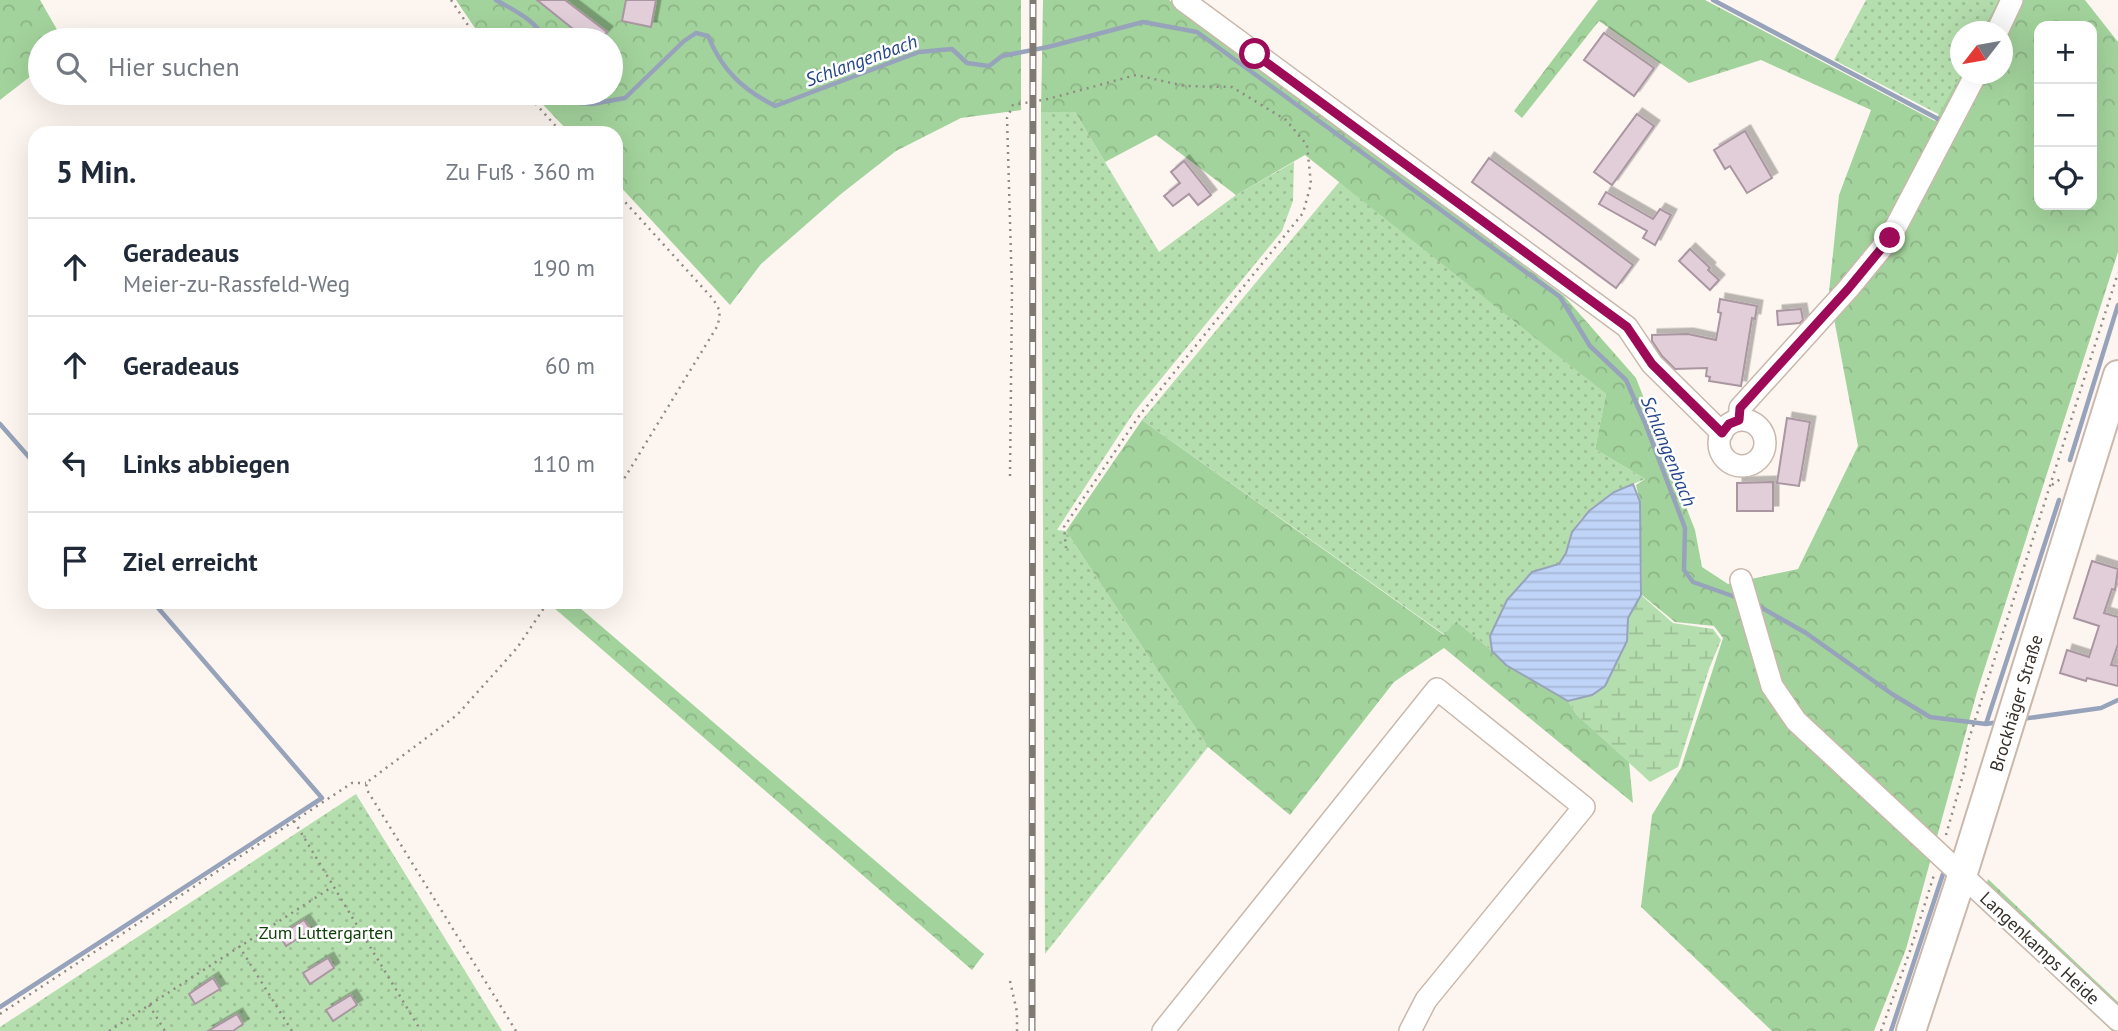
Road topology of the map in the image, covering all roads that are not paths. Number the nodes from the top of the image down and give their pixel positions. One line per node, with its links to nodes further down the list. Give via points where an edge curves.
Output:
1 (1182, 0): 4 (street, via 1627,327 1652,364 1730,426 1740,408 1890,238)
2 (2012, 0): 3 (street)
3 (2002, 21)
4 (1971, 84)
5 (2118, 375): 7 (main road, Brockhäger Straße)
6 (1741, 580): 7 (street, Langenkamps Heide, via 1772,686 1796,721)
7 (1962, 876): 8 (street, Langenkamps Heide); 11 (main road, Brockhäger Straße)
8 (2118, 1020)
9 (1163, 1031): 10 (street, via 1437,689 1584,807 1426,1000)
10 (1410, 1031)
11 (1911, 1031)

